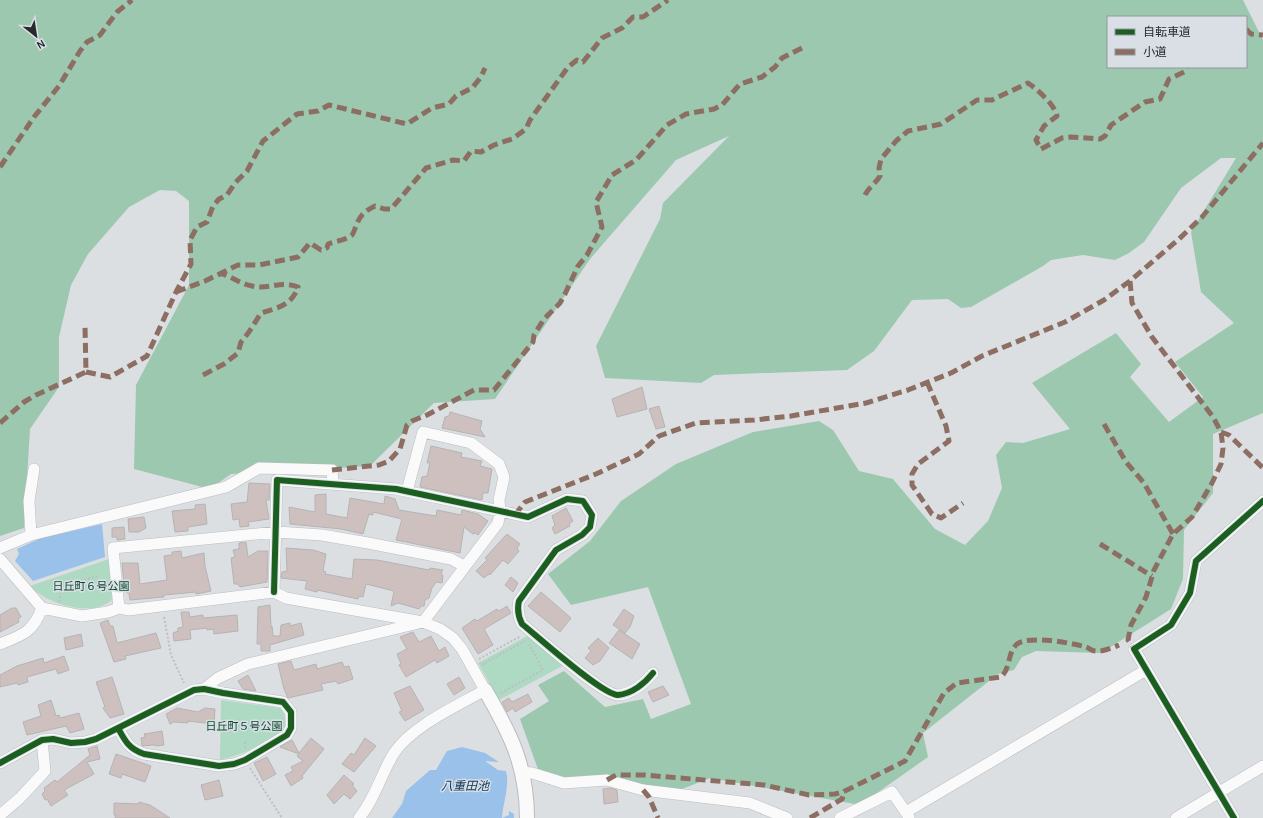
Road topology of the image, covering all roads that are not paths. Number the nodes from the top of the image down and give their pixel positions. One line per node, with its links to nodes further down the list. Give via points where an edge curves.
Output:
1 (34, 469): 7 (street, via 29,501)
2 (333, 484): 3 (street); 6 (street, via 277,480); 7 (street, via 332,470 259,468 226,486)
3 (407, 491): 5 (street); 5 (street, via 423,432 471,443 499,464 504,477 499,500)
4 (1263, 502): 16 (street, via 1196,561 1190,593 1171,625 1134,649)
5 (500, 511): 10 (street, via 498,523); 17 (street, via 528,517 567,499 586,504 592,515 587,531 556,550 519,601 517,610 520,620 611,694 617,695 633,690 648,680)
6 (277, 532): 10 (street, via 322,535 451,559); 11 (street); 13 (street, via 113,548)
7 (31, 535): 8 (street)
8 (0, 548)
9 (0, 559): 12 (street)
10 (464, 566): 14 (street)
11 (274, 592): 13 (street, via 128,610); 14 (street, via 286,598)
12 (42, 608): 13 (street, via 82,616); 15 (street, via 28,632)
13 (119, 608)
14 (423, 622): 18 (street, via 248,664 218,678); 19 (street, via 447,632 458,643)
15 (0, 644)
16 (1146, 670): 25 (street); 27 (street)
17 (653, 672)
18 (204, 688): 20 (street, via 188,693); 20 (street, via 278,700 287,705 291,712 291,728 287,735 245,760 219,766 135,751 127,745)
19 (490, 689): 24 (street, via 510,735); 28 (street, via 416,731 395,752)
20 (118, 728): 21 (street, via 86,742)
21 (42, 740): 22 (street); 26 (street, via 45,771)
22 (0, 763)
23 (1263, 766): 25 (street)
24 (522, 772): 29 (street); 30 (street, via 564,783 607,780 643,790 750,803)
25 (1219, 793): 32 (street); 33 (street)
26 (0, 815)
27 (908, 815): 31 (street, via 892,792)
28 (359, 818)
29 (527, 818)
30 (787, 818)
31 (840, 818)
32 (1176, 818)
33 (1234, 818)

